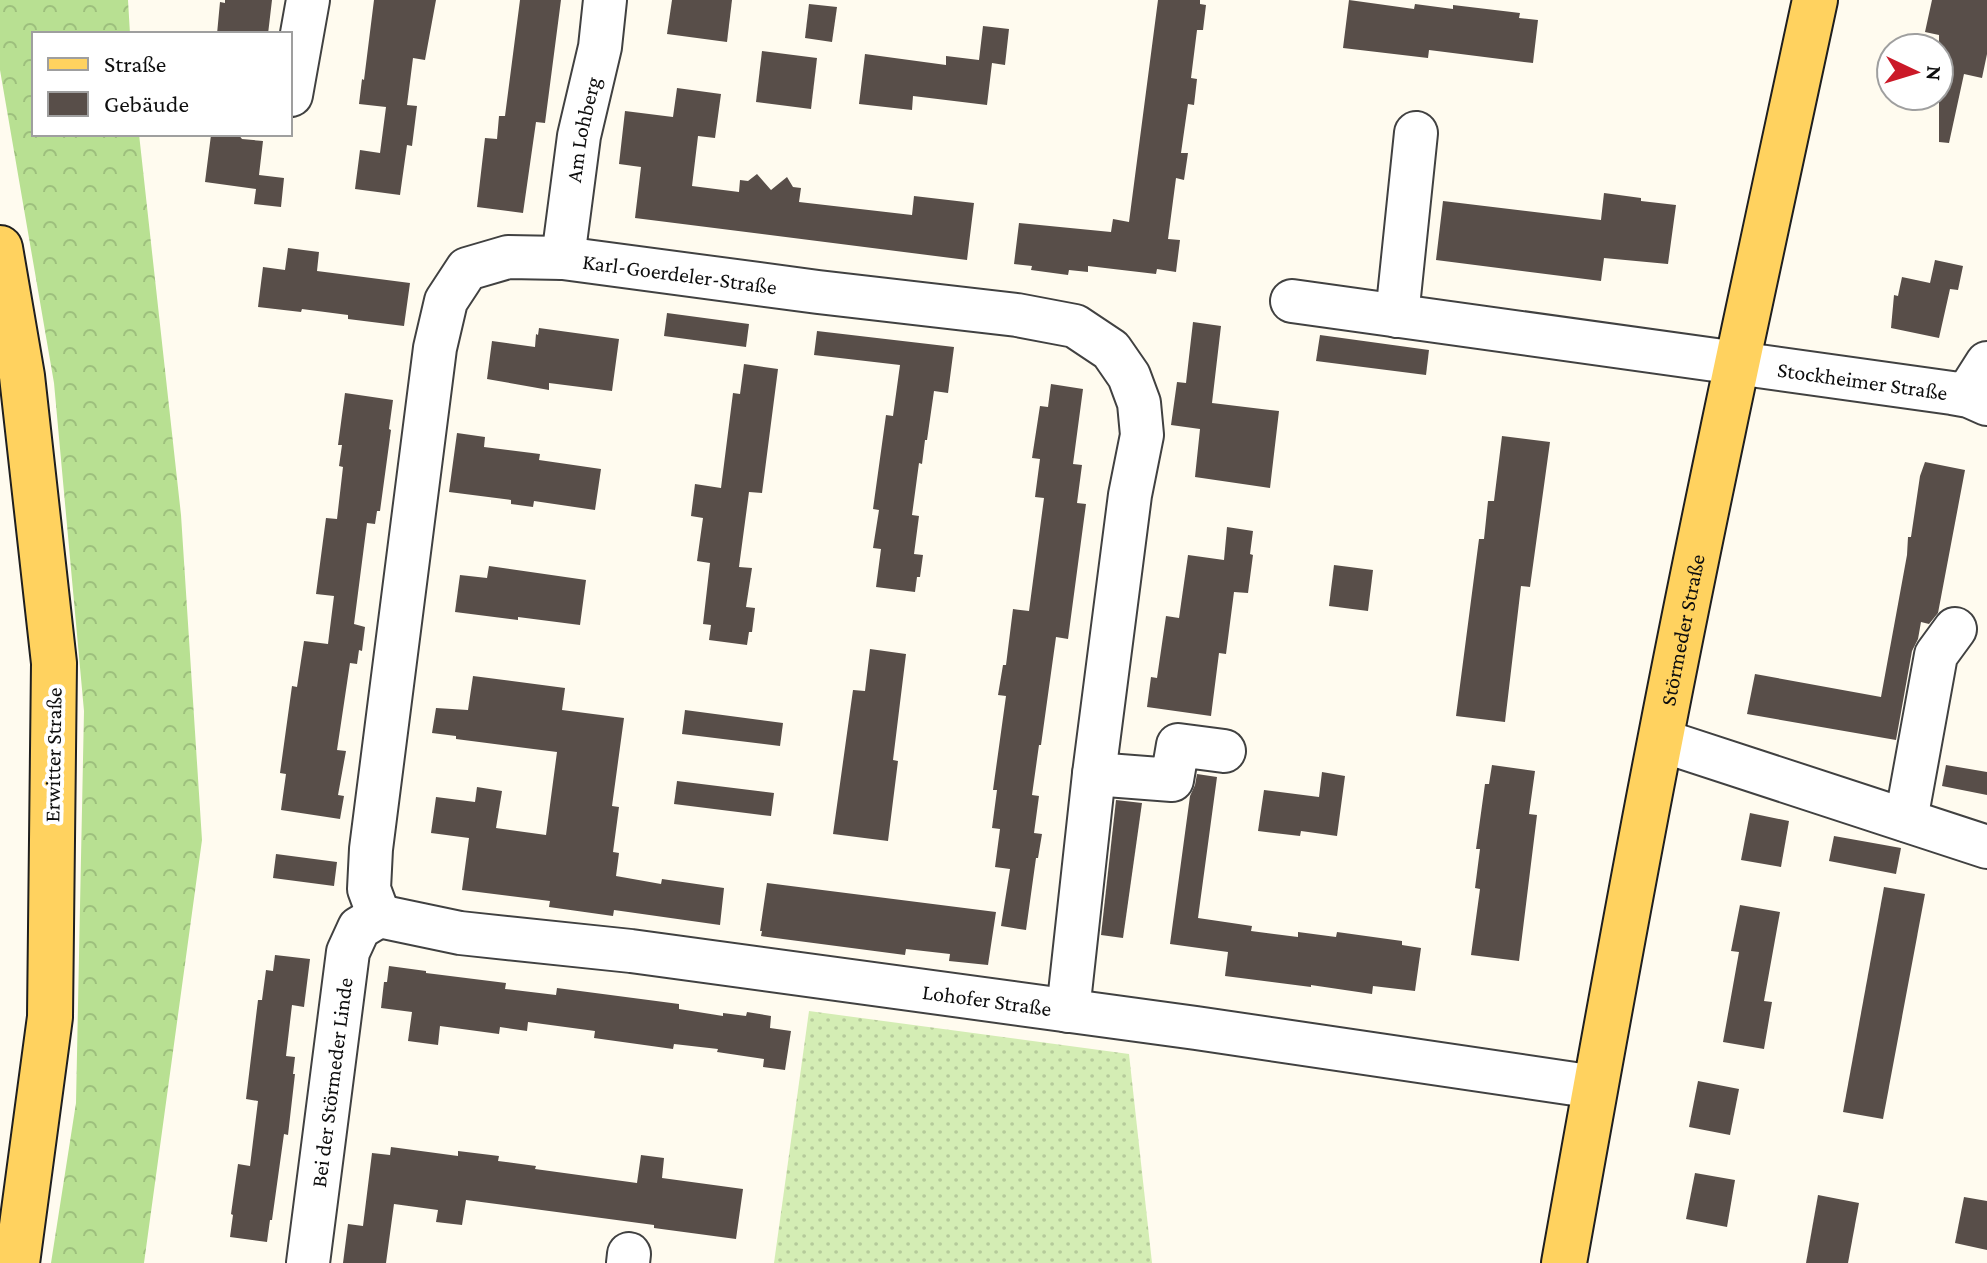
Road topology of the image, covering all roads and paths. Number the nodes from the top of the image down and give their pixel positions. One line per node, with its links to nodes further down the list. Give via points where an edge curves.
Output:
1 (308, 0): 4 (street)
2 (605, 0): 7 (street, Am Lohberg)
3 (1815, 0): 10 (main road, Störmeder Straße)
4 (292, 89)
5 (1416, 133): 9 (street)
6 (0, 248): 21 (main road, Erwitter Straße, via 22,376 54,663 50,1017)
7 (563, 258): 15 (street, Karl-Goerdeler-Straße, via 1017,315 1075,326 1111,350 1139,403 1142,435); 18 (street, Karl-Goerdeler-Straße, via 508,257 467,269 446,301 435,348 371,849 369,889)
8 (1292, 301): 9 (street, Stockheimer Straße)
9 (1397, 316): 10 (street, Stockheimer Straße)
10 (1737, 362): 11 (street, Stockheimer Straße); 13 (main road, Störmeder Straße)
11 (1981, 388)
12 (1955, 629): 16 (street, via 1936,655)
13 (1660, 740): 16 (street); 20 (main road, Störmeder Straße)
14 (1224, 751): 15 (street, via 1178,745 1172,780)
15 (1094, 774): 19 (street, Karl-Goerdeler-Straße)
16 (1906, 820): 17 (street)
17 (1987, 847)
18 (379, 916): 19 (street, Lohofer Straße, via 460,933); 22 (street, Bei der Störmeder Linde, via 359,928 348,952)
19 (1068, 1011): 20 (street, Lohofer Straße)
20 (1595, 1087): 23 (main road, Störmeder Straße)
21 (17, 1263)
22 (308, 1263)
23 (1564, 1263)

